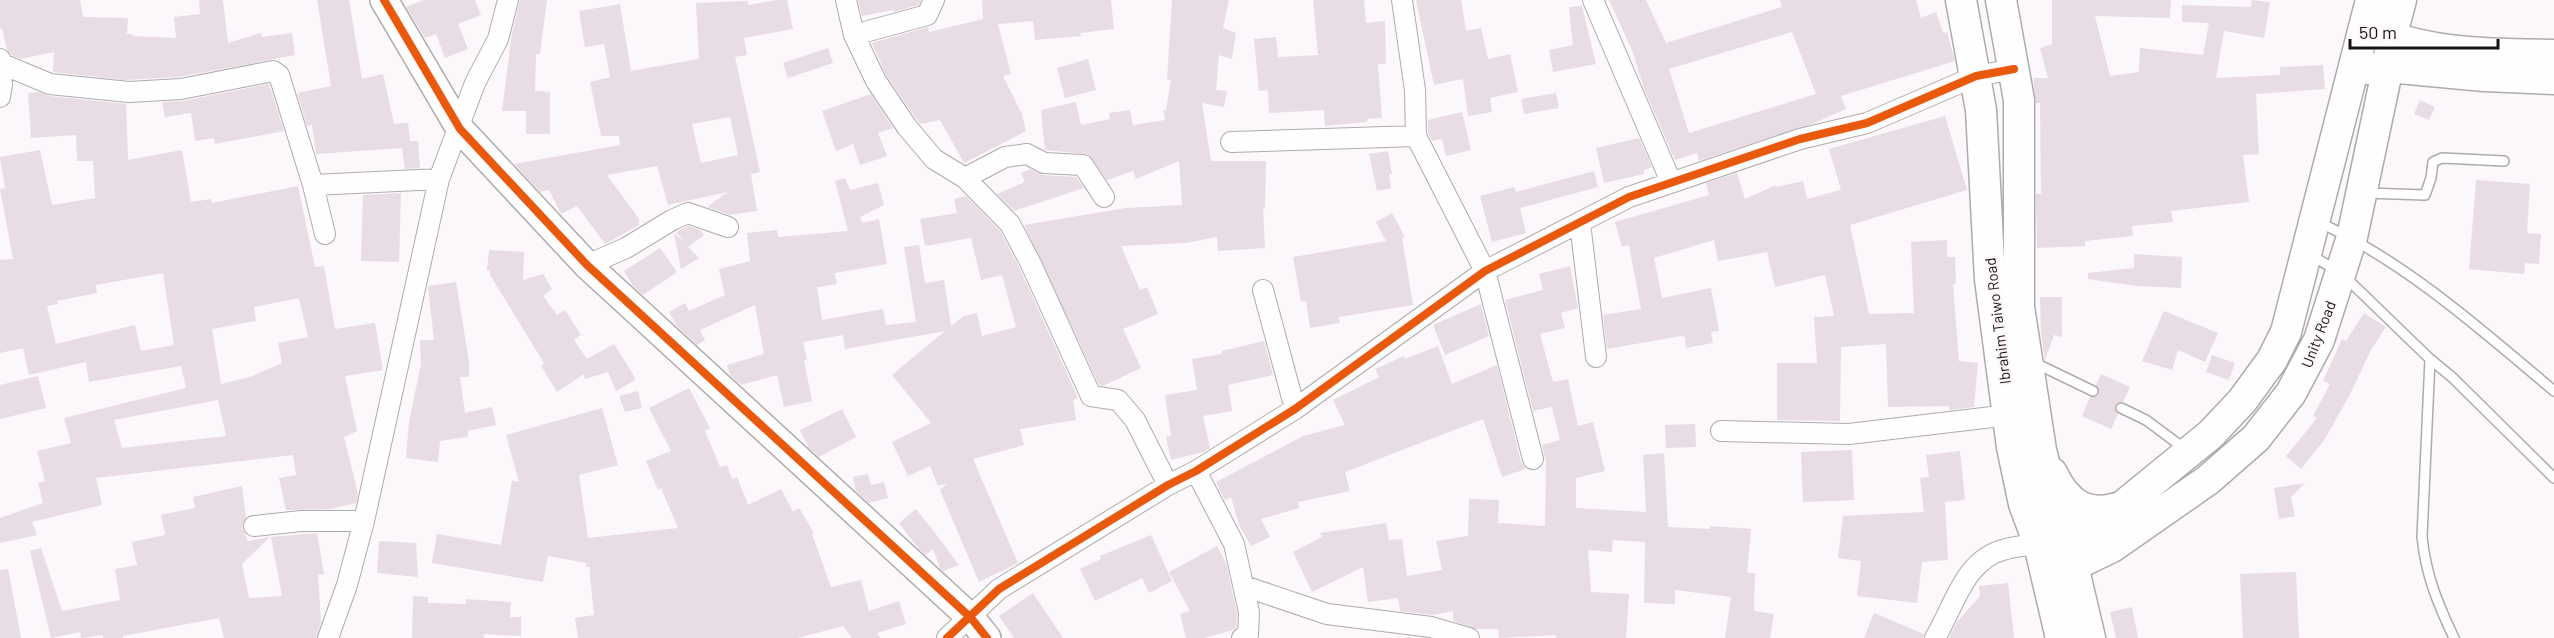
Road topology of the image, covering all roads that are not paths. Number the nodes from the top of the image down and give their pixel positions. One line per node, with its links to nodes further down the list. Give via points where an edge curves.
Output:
1 (384, 0): 20 (street)
2 (508, 0): 20 (street, via 498,39)
3 (846, 0): 11 (street)
4 (934, 0): 11 (street, via 927,15)
5 (1402, 0): 21 (street, via 1415,90)
6 (1593, 0): 26 (street)
7 (1961, 0): 17 (main road, Ibrahim Taiwo Road)
8 (2001, 0): 15 (main road, Ibrahim Taiwo Road)
9 (2401, 0): 10 (main road, Unity Road)
10 (2376, 21): 12 (main road, via 2480,53); 14 (main road, Unity Road); 16 (main road, Unity Road)
11 (854, 35): 24 (street, via 876,81 906,127 934,159)
12 (2554, 55)
13 (1, 61): 19 (street); 27 (street, via 50,84 129,92 182,89 273,71 279,75)
14 (2388, 68): 16 (main road); 18 (main road); 28 (main road, Unity Road)
15 (2014, 69): 17 (street); 41 (main road, Ibrahim Taiwo Road, via 2019,100 2019,306)
16 (2353, 71): 30 (main road, Unity Road)
17 (1976, 76): 26 (street, via 1867,123 1800,139); 47 (main road, Ibrahim Taiwo Road, via 1990,279)
18 (2554, 79)
19 (0, 97)
20 (459, 129): 25 (street); 36 (street)
21 (1416, 136): 22 (street); 37 (street)
22 (1231, 142)
23 (2504, 160): 28 (lane, via 2442,158 2433,162 2425,195)
24 (965, 178): 29 (street, via 1005,157 1027,154 1044,163 1083,165); 55 (street, via 1010,224 1090,396 1118,400 1135,420)
25 (440, 179): 27 (street); 57 (street)
26 (1671, 182): 31 (street, via 1629,196)
27 (313, 185): 33 (street)
28 (2360, 192): 34 (main road, Unity Road)
29 (1104, 197)
30 (2315, 221): 34 (lane); 35 (main road, Unity Road)
31 (1580, 223): 37 (street); 40 (street)
32 (728, 227): 36 (street, via 688,213)
33 (325, 234)
34 (2352, 237): 38 (main road, Unity Road); 44 (lane, via 2462,314)
35 (2307, 253): 38 (lane); 49 (main road, Unity Road, via 2286,332 2277,350 2242,401)
36 (587, 265): 63 (street)
37 (1485, 271): 46 (street); 51 (street)
38 (2341, 273): 42 (lane); 52 (main road, Unity Road, via 2306,368 2274,416)
39 (1263, 290): 46 (street)
40 (1596, 357)
41 (2026, 359): 43 (lane); 50 (main road, Ibrahim Taiwo Road)
42 (2430, 359): 54 (lane); 71 (lane, via 2422,537 2425,567)
43 (2093, 391)
44 (2554, 391)
45 (2121, 408): 49 (lane)
46 (1294, 409): 53 (street)
47 (2008, 415): 48 (street, via 1849,434); 59 (main road, Ibrahim Taiwo Road, via 2024,504)
48 (1721, 431)
49 (2200, 443): 52 (main road); 56 (main road, Unity Road)
50 (2041, 450): 56 (main road, via 2061,492 2072,501 2096,512); 59 (main road, Ibrahim Taiwo Road, via 2052,495)
51 (1533, 459)
52 (2233, 459): 60 (main road, Unity Road)
53 (1196, 471): 55 (street); 62 (street, via 1234,544)
54 (2554, 478)
55 (1168, 485): 63 (street, via 999,589)
56 (2123, 506): 59 (main road, Unity Road, via 2103,522)
57 (364, 521): 58 (street); 65 (street)
58 (254, 526)
59 (2052, 540): 61 (main road, Ibrahim Taiwo Road); 69 (street, via 2005,549 1985,558 1968,573)
60 (2112, 548): 61 (main road, Unity Road); 64 (main road, via 2101,559 2089,589)
61 (2059, 569): 64 (main road, Ibrahim Taiwo Road); 70 (main road, Ibrahim Taiwo Road)
62 (1244, 586): 67 (street, via 1249,612 1248,634); 68 (street, via 1327,614 1431,627)
63 (979, 628): 66 (street)
64 (2088, 631)
65 (328, 638)
66 (947, 638)
67 (1242, 638)
68 (1469, 638)
69 (1935, 638)
70 (2061, 638)
71 (2454, 638)

